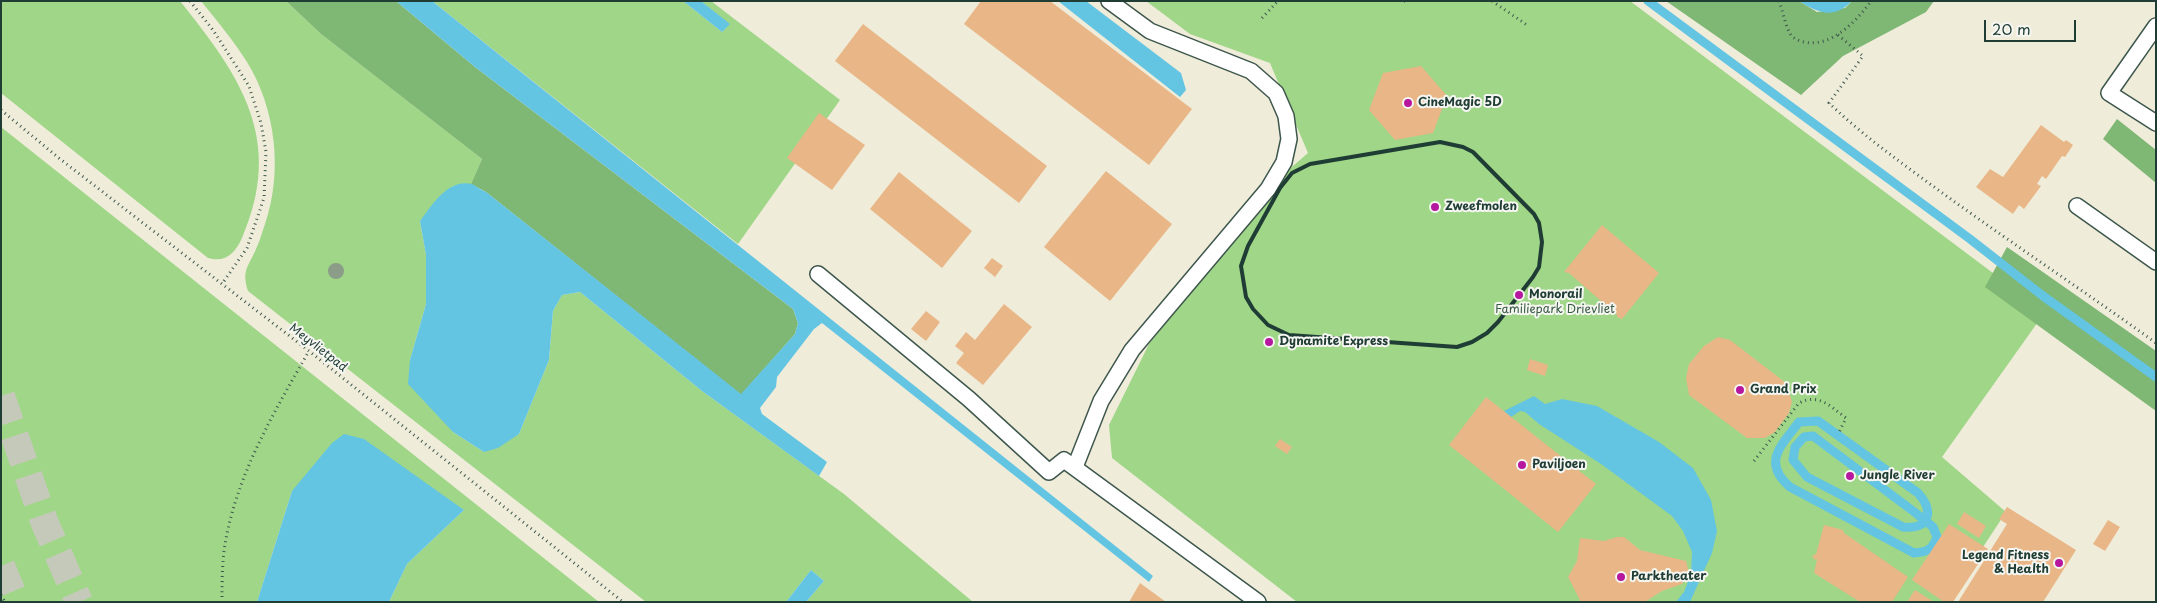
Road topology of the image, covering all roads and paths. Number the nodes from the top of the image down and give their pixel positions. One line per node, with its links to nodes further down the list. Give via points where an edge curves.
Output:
1 (190, 1): 16 (path, via 249,86 266,152 264,198 248,248)
2 (1109, 1): 21 (lane, via 1150,31 1250,71 1276,93 1286,116 1289,139 1284,162 1268,189 1132,350 1101,401)
3 (1278, 1): 7 (path)
4 (1492, 1): 8 (path)
5 (1779, 1): 10 (path, via 1791,35 1798,41 1824,41)
6 (1871, 1): 10 (path)
7 (1262, 18)
8 (1527, 25)
9 (2156, 26): 12 (lane, via 2109,93)
10 (1838, 35): 17 (path, via 1863,56 1829,103 1855,129 1971,215)
11 (1, 110): 16 (path, Meyvlietpad)
12 (2156, 122)
13 (2077, 206): 14 (lane)
14 (2156, 262)
15 (818, 274): 21 (lane, via 968,399 1049,472 1064,460)
16 (222, 284): 18 (path, Meyvlietpad)
17 (2156, 344)
18 (309, 351): 24 (path, via 266,427 241,485 225,545); 25 (path, Meyvlietpad)
19 (1838, 434): 20 (path, via 1846,418 1823,402 1806,399 1799,403)
20 (1754, 461)
21 (1075, 468): 26 (lane)
22 (1, 595): 23 (path)
23 (5, 602)
24 (222, 602)
25 (623, 602)
26 (1258, 602)

